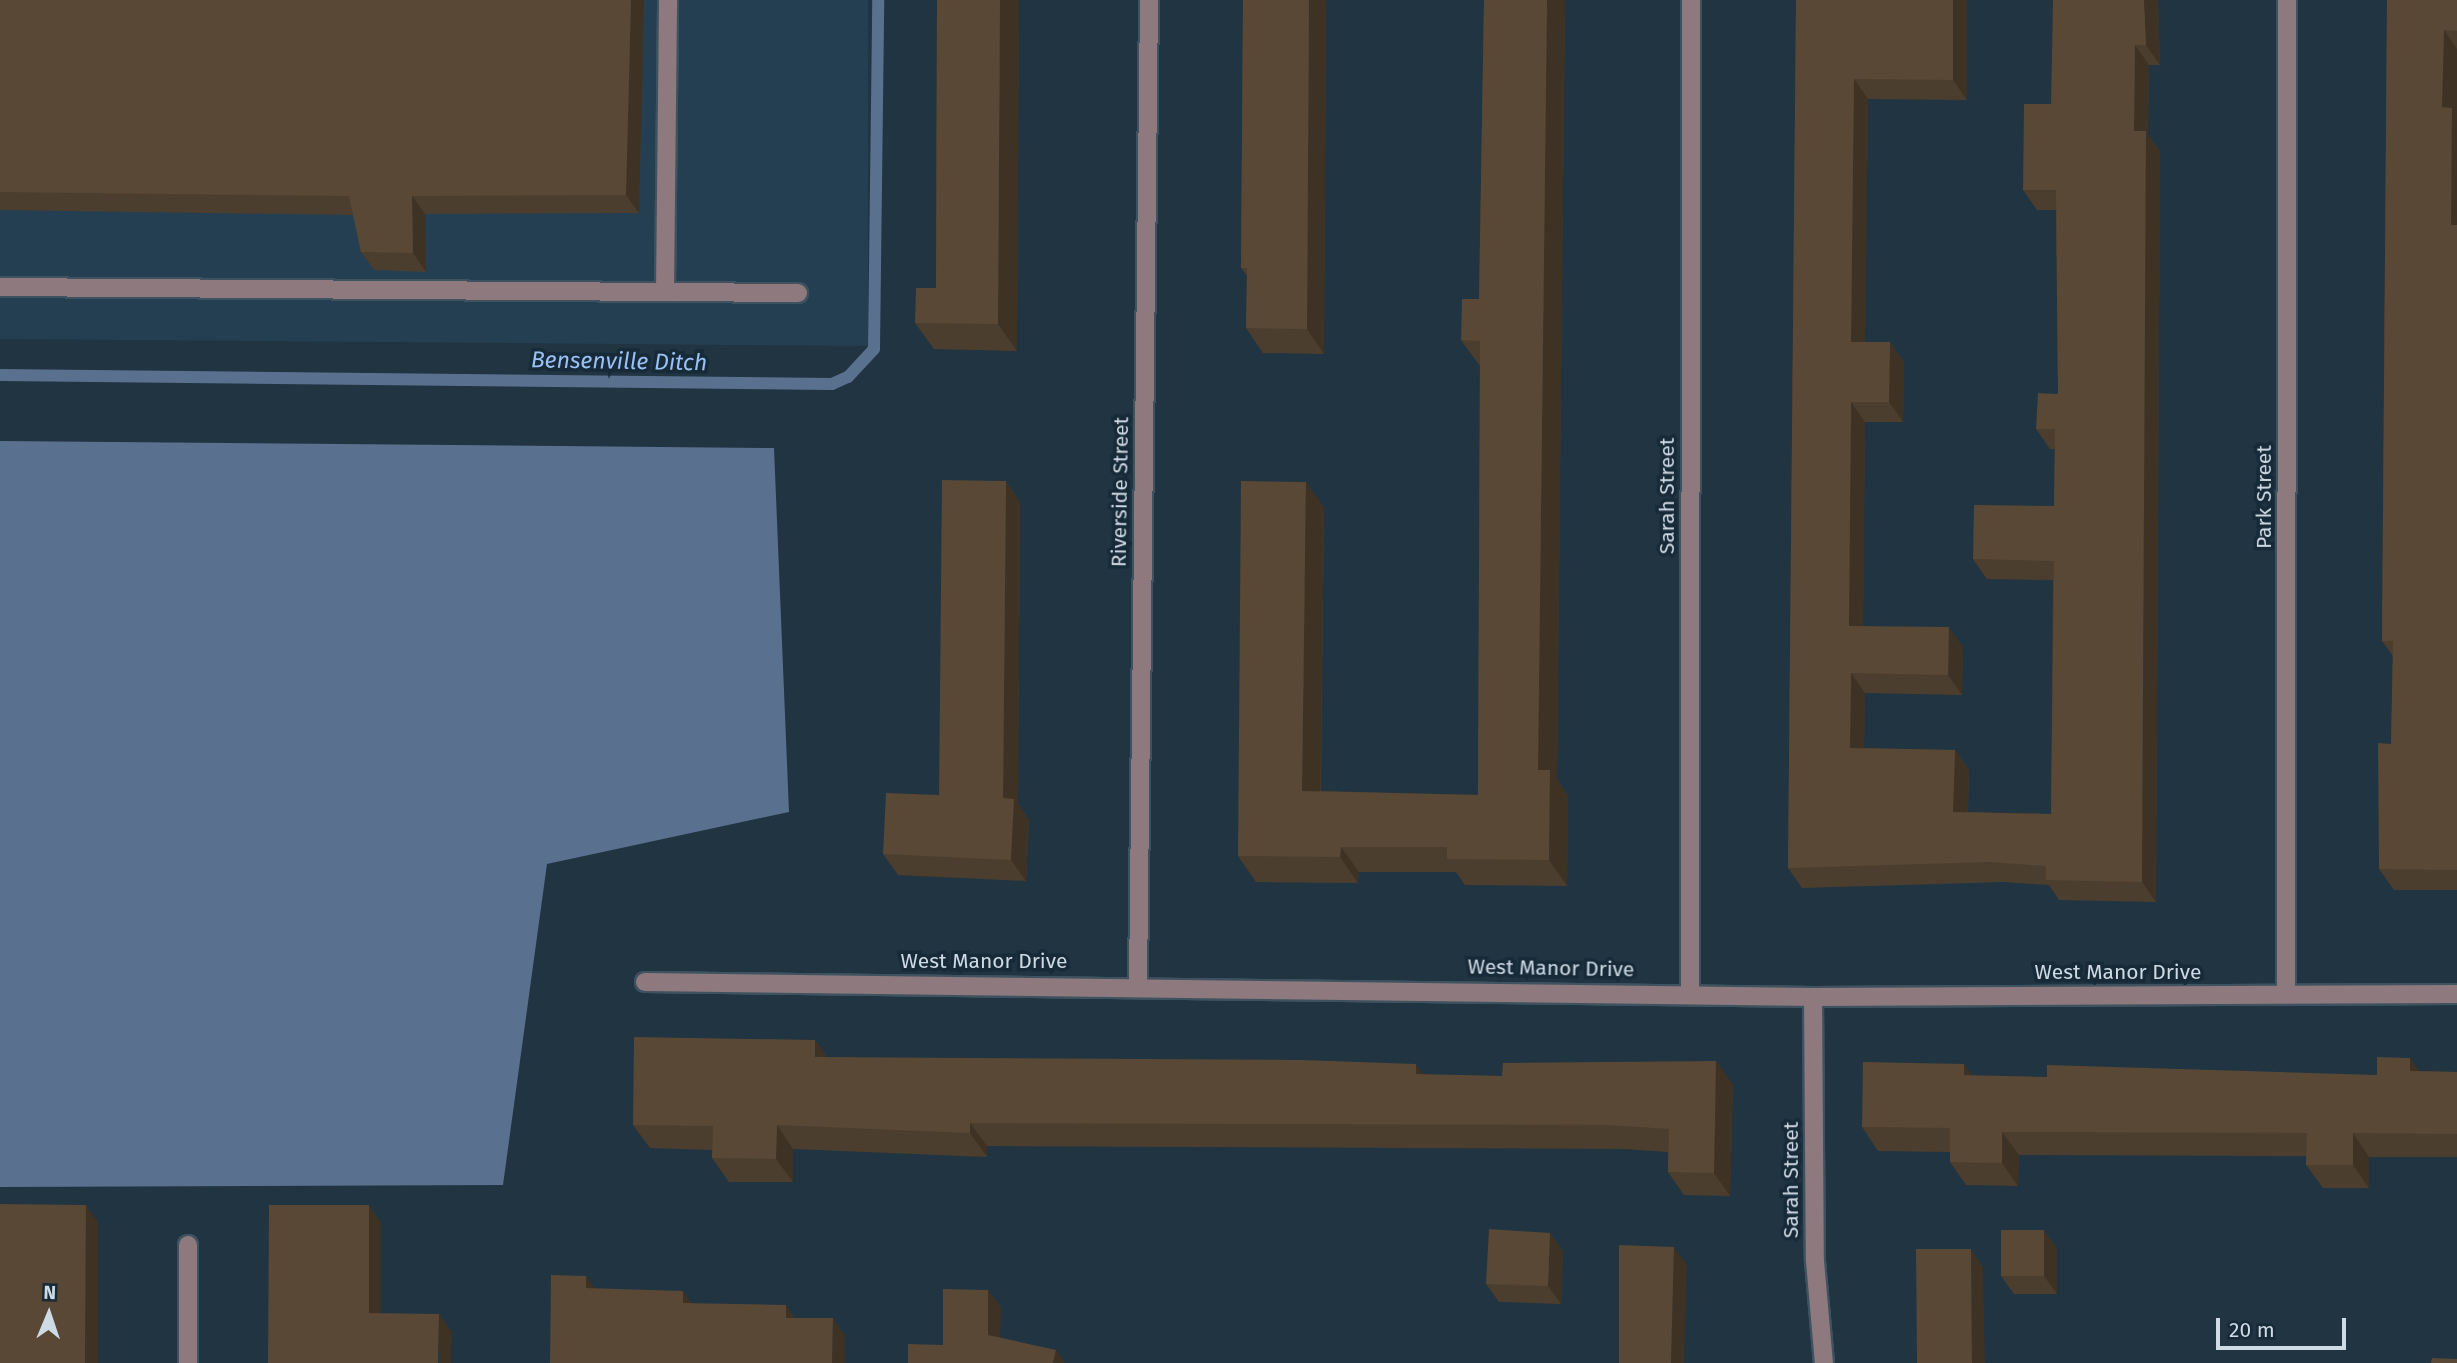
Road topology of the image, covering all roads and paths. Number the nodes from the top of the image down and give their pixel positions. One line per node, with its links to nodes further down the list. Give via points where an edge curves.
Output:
1 (668, 0): 6 (street)
2 (1149, 0): 9 (street, Riverside Street)
3 (1691, 0): 10 (street, Sarah Street)
4 (2287, 0): 11 (street, Park Street)
5 (0, 287): 6 (street)
6 (666, 292): 7 (street)
7 (798, 293)
8 (645, 982): 9 (street, West Manor Drive)
9 (1138, 985): 10 (street, West Manor Drive)
10 (1690, 993): 13 (street, West Manor Drive)
11 (2286, 993): 12 (street, West Manor Drive); 13 (street, West Manor Drive)
12 (2457, 994)
13 (1812, 997): 16 (street, Sarah Street, via 1815,1261)
14 (188, 1245): 15 (street)
15 (188, 1363)
16 (1824, 1363)

